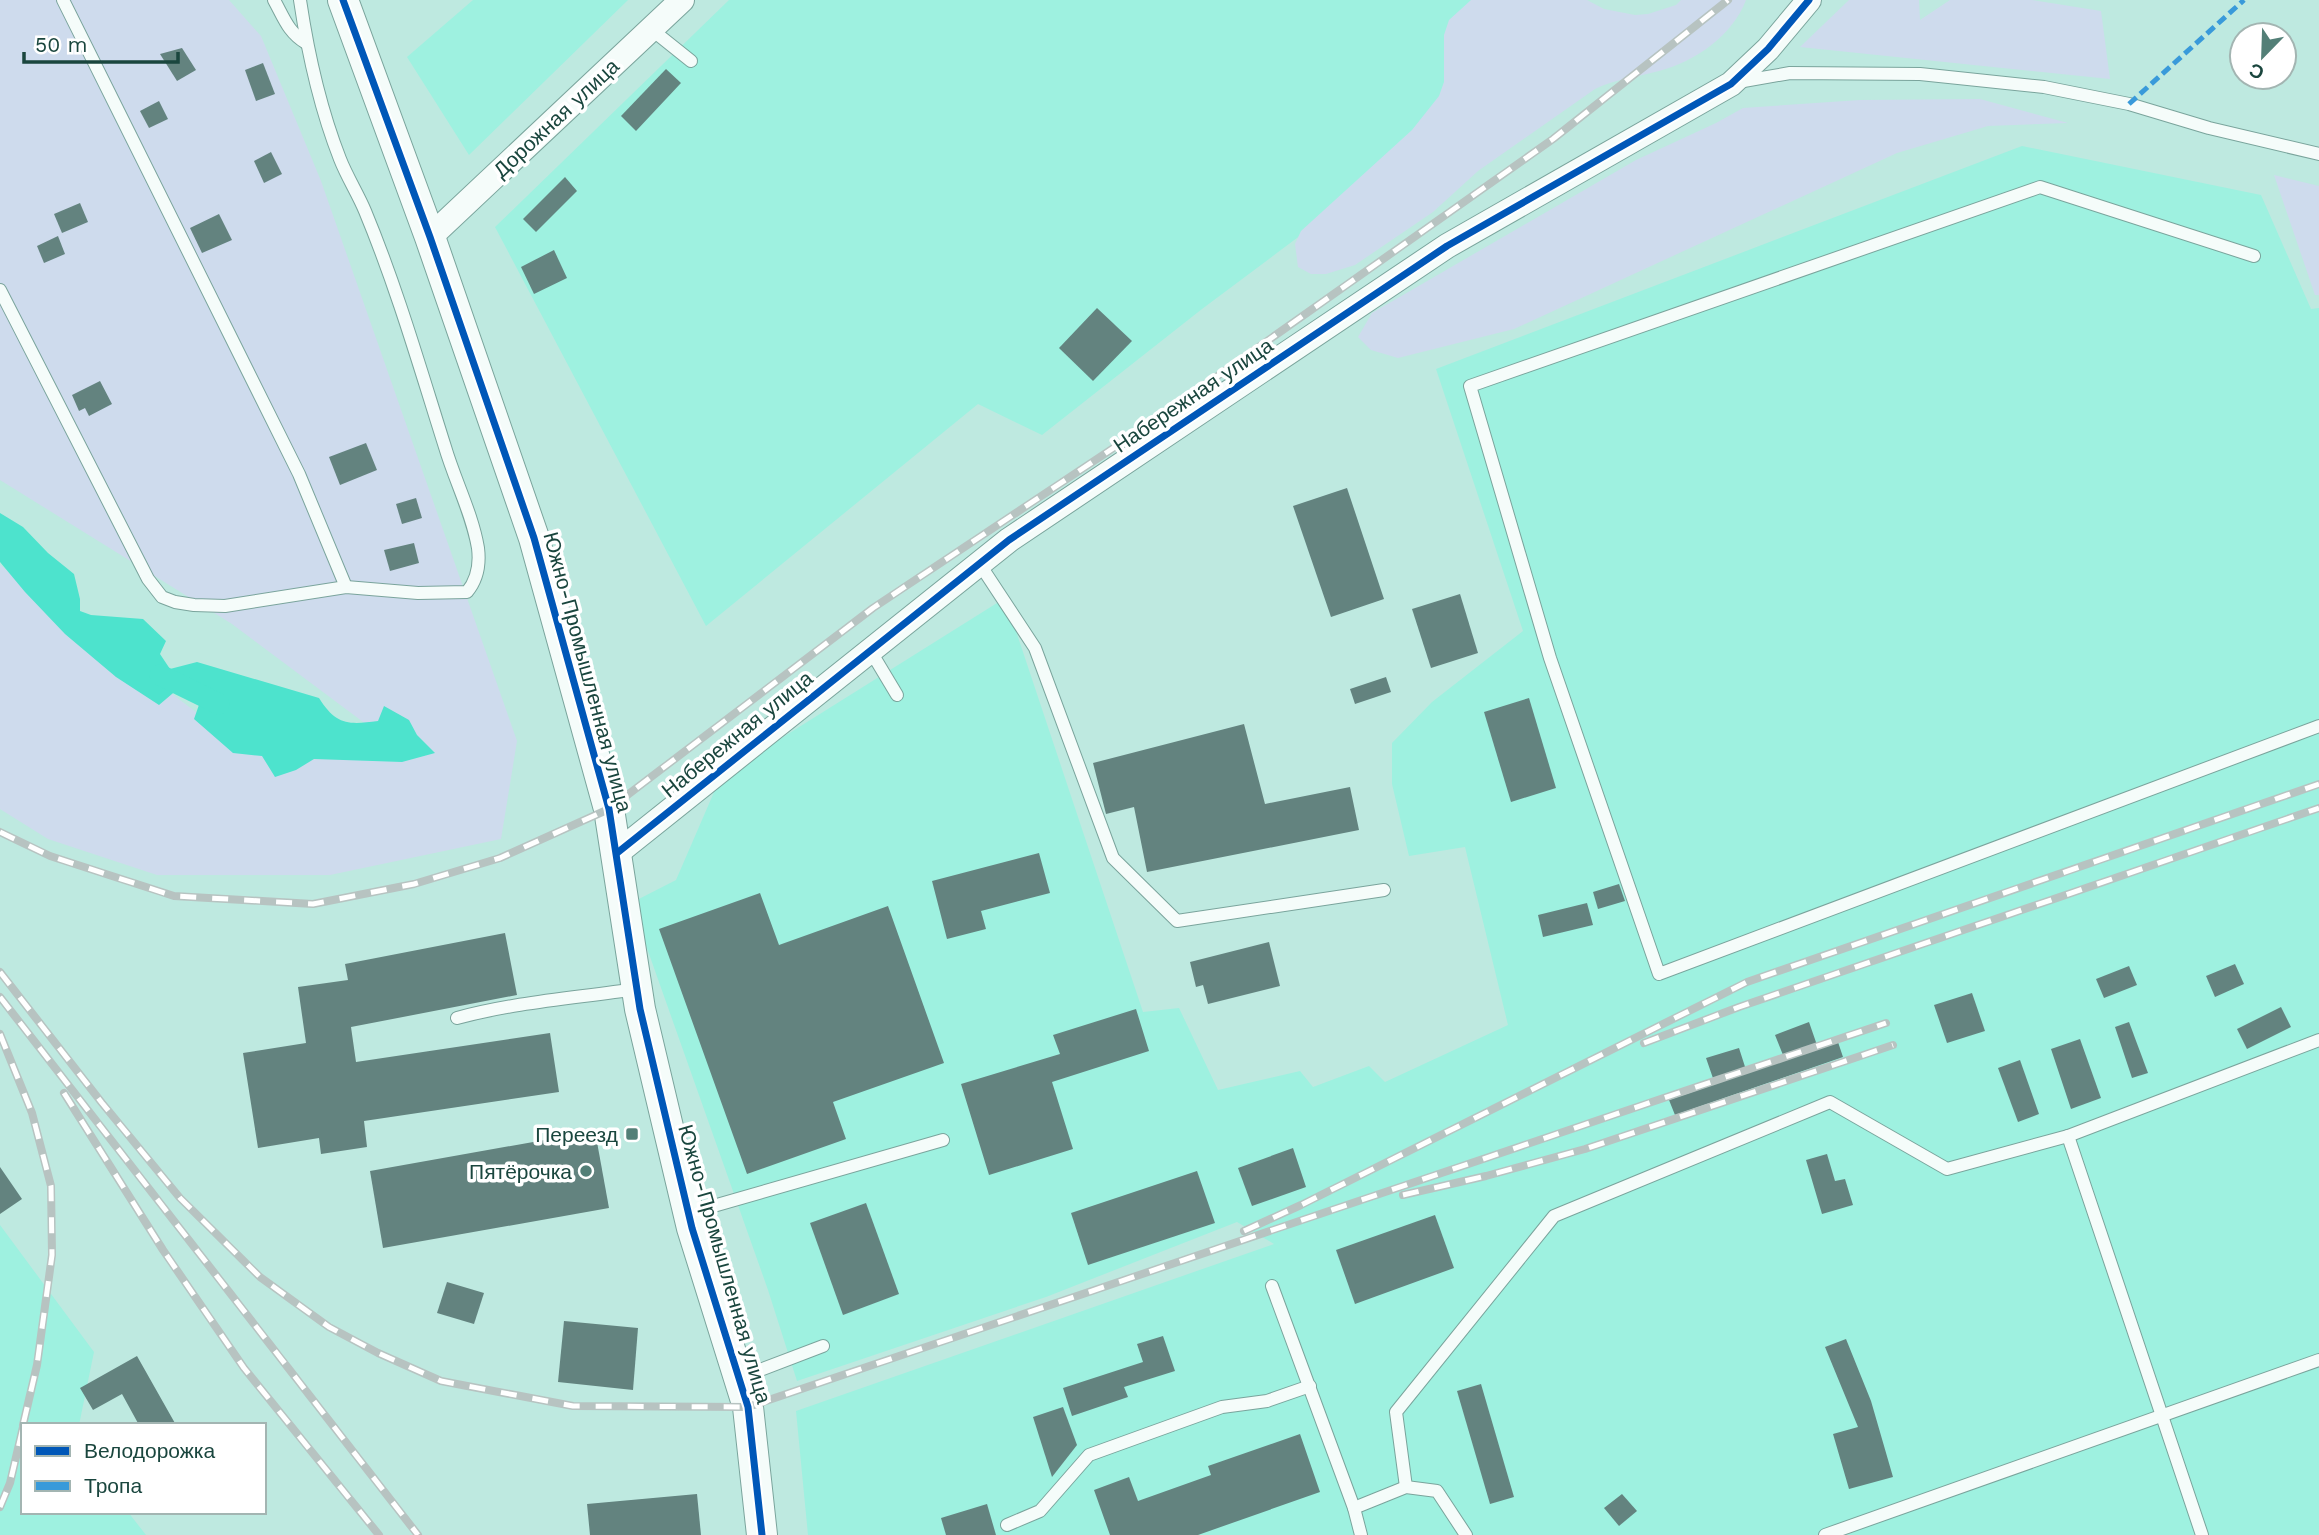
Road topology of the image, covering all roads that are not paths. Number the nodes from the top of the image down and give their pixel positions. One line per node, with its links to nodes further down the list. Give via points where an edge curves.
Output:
1 (63, 0): 16 (lane, via 299,474)
2 (274, 0): 8 (lane, via 285,25)
3 (300, 0): 8 (lane)
4 (343, 0): 12 (street, Южно-Промышленная улица)
5 (681, 0): 7 (street, Дорожная улица)
6 (1809, 0): 10 (street, Набережная улица)
7 (651, 29): 9 (lane); 12 (street, Дорожная улица)
8 (306, 43): 16 (lane, via 340,160 365,210 416,349 478,549 475,583 467,592)
9 (691, 61)
10 (1731, 83): 11 (lane, via 1790,73 1907,74 2044,87 2129,104); 15 (street, Набережная улица, via 1447,246)
11 (2319, 154)
12 (430, 237): 20 (street, Южно-Промышленная улица, via 534,538)
13 (2254, 256): 19 (lane, via 2040,187 1470,386 1550,658 1659,974)
14 (0, 290): 16 (lane, via 148,579 162,597 225,606)
15 (979, 564): 17 (street, Набережная улица); 21 (lane, via 1035,648 1113,858 1177,921)
16 (346, 587)
17 (870, 650): 18 (lane); 20 (street, Набережная улица)
18 (897, 695)
19 (2319, 726)
20 (617, 853): 22 (street, Южно-Промышленная улица)
21 (1384, 890)
22 (637, 988): 23 (lane, via 496,1007); 27 (street, Южно-Промышленная улица)
23 (457, 1018)
24 (2319, 1040): 25 (lane)
25 (2068, 1136): 33 (lane); 34 (lane, via 1947,1169 1830,1102 1554,1216 1396,1412)
26 (943, 1140): 27 (lane)
27 (689, 1213): 31 (street, Южно-Промышленная улица)
28 (1272, 1286): 32 (lane)
29 (823, 1346): 31 (lane)
30 (2319, 1360): 33 (lane)
31 (739, 1378): 37 (street, Южно-Промышленная улица, via 748,1406)
32 (1310, 1386): 35 (lane); 36 (lane, via 1268,1401 1222,1407 1089,1455 1040,1511)
33 (2161, 1414): 40 (lane); 41 (lane)
34 (1406, 1487): 35 (lane); 39 (lane, via 1437,1491)
35 (1354, 1508): 38 (lane)
36 (1007, 1525)
37 (762, 1535)
38 (1362, 1535)
39 (1466, 1535)
40 (1825, 1535)
41 (2202, 1535)

